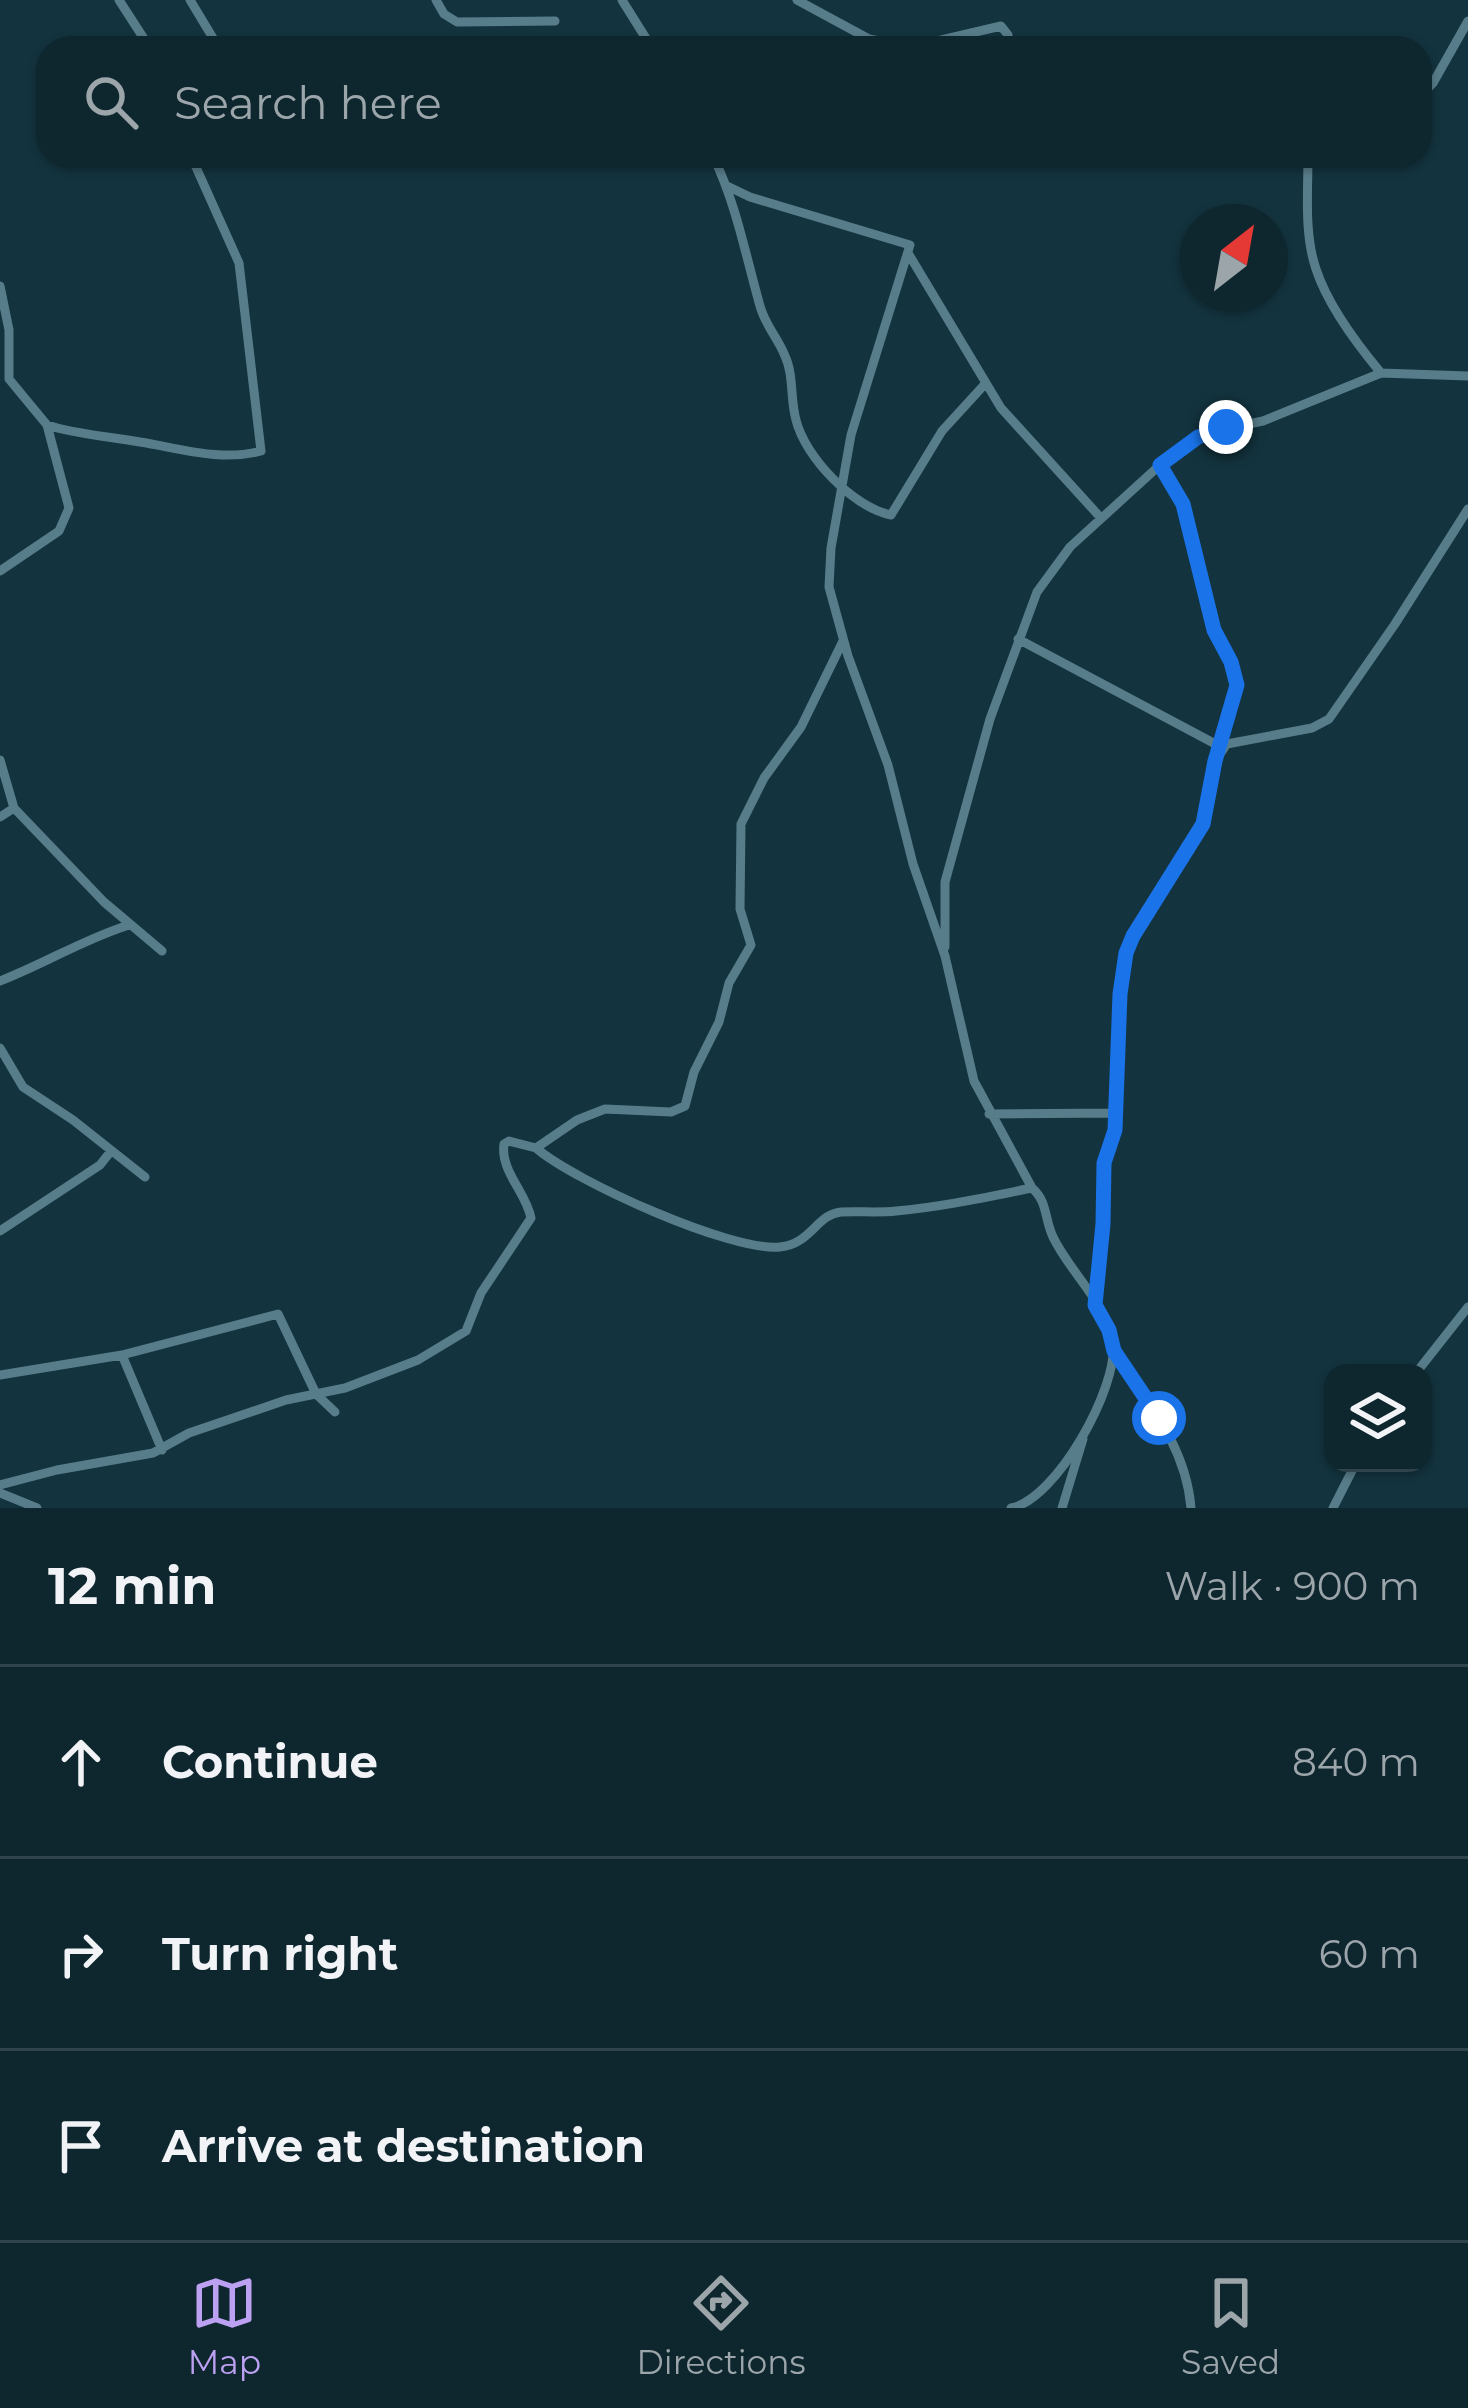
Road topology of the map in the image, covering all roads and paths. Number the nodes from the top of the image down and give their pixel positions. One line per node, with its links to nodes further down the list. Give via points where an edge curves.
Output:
1 (119, 0): 8 (street)
2 (190, 0): 9 (street)
3 (436, 0): 7 (street, via 457,22)
4 (622, 0): 10 (street)
5 (797, 0): 11 (street)
6 (1468, 20): 14 (street)
7 (555, 21)
8 (142, 36)
9 (212, 36)
10 (644, 36)
11 (863, 36)
12 (956, 36): 13 (street, via 1001,26)
13 (1008, 36)
14 (1432, 84)
15 (196, 168): 24 (street, via 239,263 261,451 183,451)
16 (718, 168): 18 (street)
17 (1308, 168): 21 (street, via 1317,273)
18 (728, 186): 19 (street, via 910,245); 26 (street, via 759,304 785,356 798,428)
19 (908, 253): 23 (street); 26 (street)
20 (0, 286): 24 (street, via 9,379)
21 (1382, 373): 22 (street); 25 (street, via 1269,418 1205,433)
22 (1468, 376)
23 (985, 384): 26 (street, via 942,431 890,515); 28 (street)
24 (47, 425): 29 (street, via 69,497 67,519)
25 (1160, 465): 28 (street); 32 (street, via 1183,504 1214,630 1237,685)
26 (841, 485): 31 (street, via 829,580)
27 (1468, 509): 32 (street, via 1329,719)
28 (1100, 517): 30 (street, via 1048,574)
29 (0, 571)
30 (1018, 639): 32 (street); 38 (street, via 948,867)
31 (843, 641): 38 (street); 43 (street, via 745,812 740,909 751,944 685,1106 605,1109)
32 (1221, 747): 41 (street, via 1203,824 1126,953)
33 (0, 760): 34 (street)
34 (14, 808): 35 (street); 36 (street)
35 (0, 817)
36 (129, 926): 37 (street); 39 (street)
37 (163, 951)
38 (945, 956): 42 (street)
39 (0, 981)
40 (0, 1048): 44 (street, via 23,1087)
41 (1116, 1113): 42 (street); 48 (street, via 1104,1163)
42 (989, 1114): 46 (street)
43 (536, 1148): 46 (street, via 592,1183 763,1247 799,1242 837,1213); 54 (street, via 509,1141 502,1147 530,1218 466,1331 403,1366)
44 (111, 1151): 45 (street); 47 (street)
45 (146, 1177)
46 (1031, 1188): 48 (street)
47 (0, 1232)
48 (1095, 1305): 50 (street)
49 (1468, 1307): 52 (street)
50 (1114, 1351): 56 (street); 63 (street, via 1174,1441)
51 (122, 1355): 53 (street); 54 (street, via 278,1314); 57 (street)
52 (1423, 1364)
53 (0, 1376)
54 (316, 1394): 55 (street); 57 (street, via 189,1433)
55 (335, 1412)
56 (1084, 1434): 61 (street, via 1044,1492); 62 (street)
57 (162, 1450): 59 (street)
58 (1351, 1472): 64 (street)
59 (0, 1489): 60 (street)
60 (37, 1508)
61 (1011, 1508)
62 (1062, 1508)
63 (1191, 1508)
64 (1333, 1508)

